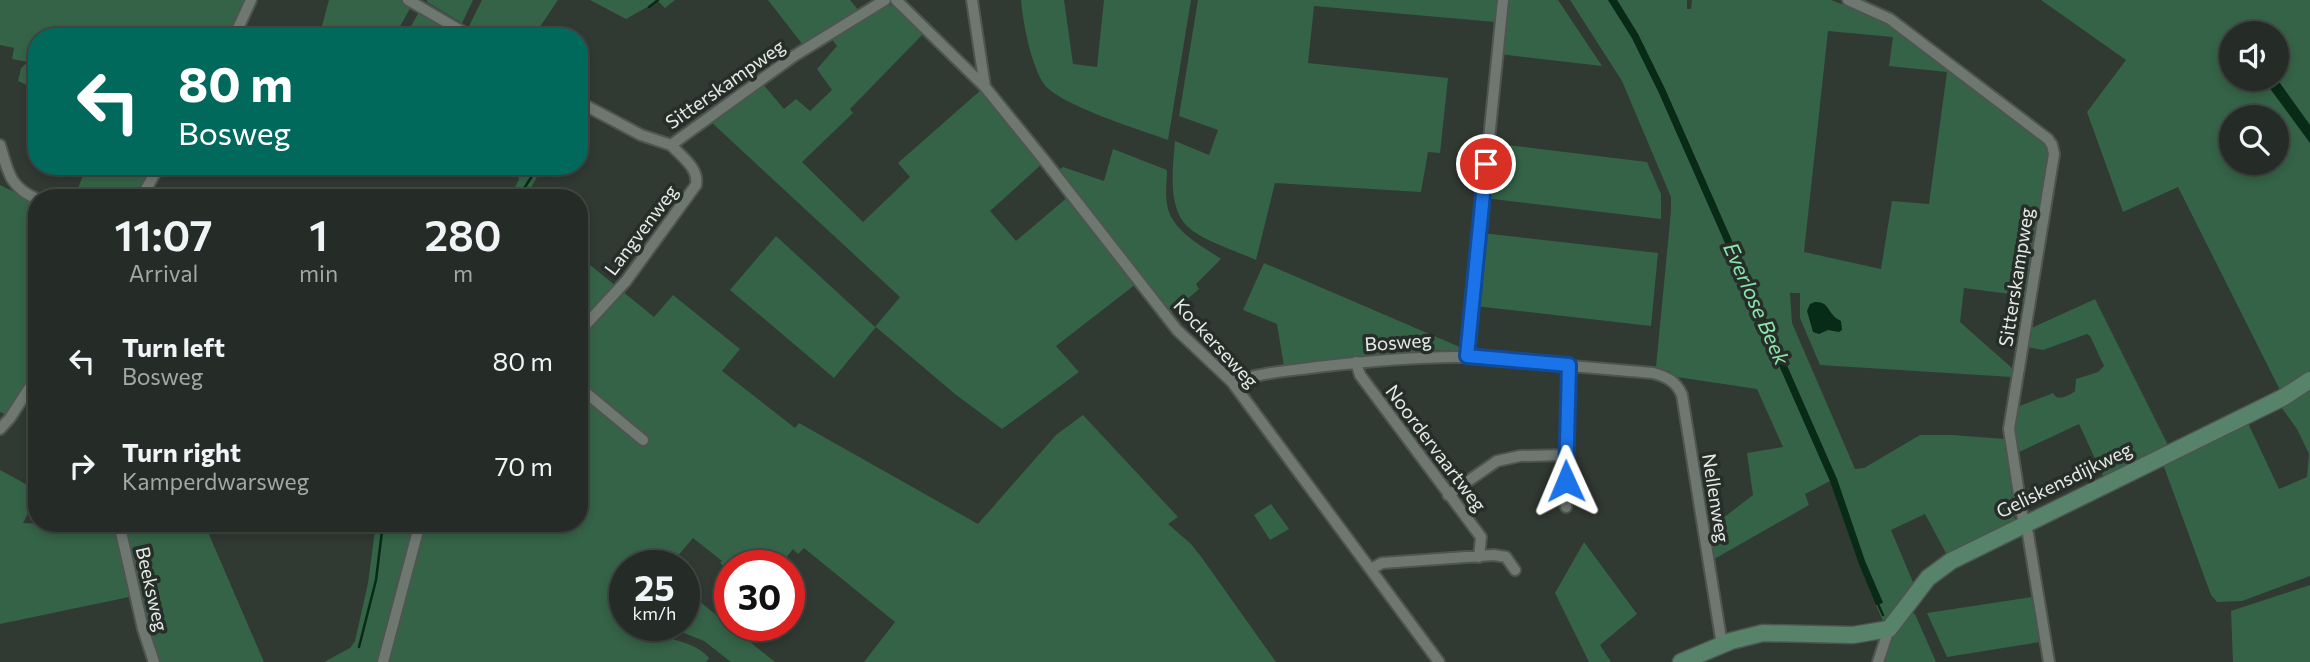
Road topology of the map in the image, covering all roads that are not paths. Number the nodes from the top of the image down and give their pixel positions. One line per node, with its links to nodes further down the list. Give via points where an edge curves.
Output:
1 (251, 0): 8 (street)
2 (408, 0): 9 (street)
3 (885, 0): 13 (street, Sitterskampweg, via 794,56)
4 (896, 0): 10 (street, Kockerseweg)
5 (972, 0): 10 (street)
6 (1503, 0): 16 (street)
7 (1848, 0): 29 (street, Sitterskampweg, via 1890,19 2052,145 2009,429)
8 (238, 28)
9 (456, 28)
10 (985, 87): 21 (street, Kockerseweg, via 1177,330)
11 (588, 107): 13 (street, Sitterskampweg)
12 (0, 145): 14 (street, via 9,176)
13 (671, 145): 15 (street, Langvenweg, via 695,170 696,185 626,281)
14 (28, 194)
15 (588, 322)
16 (1467, 356): 17 (street, Bosweg); 18 (street, Bosweg)
17 (1356, 362): 21 (street, Bosweg, via 1252,375); 27 (street, Noordervaartweg, via 1360,375)
18 (1569, 365): 19 (street, Bosweg); 26 (street)
19 (1653, 373): 36 (street, Nellenweg, via 1678,385 1682,395)
20 (2310, 380): 29 (street, Geliskensdijkweg, via 2284,397)
21 (1231, 382): 33 (street, Kockerseweg)
22 (28, 390): 24 (street)
23 (588, 394): 25 (street)
24 (0, 429)
25 (643, 440)
26 (1565, 455): 27 (street, via 1497,461); 28 (street)
27 (1448, 495): 32 (street, Noordervaartweg, via 1481,537)
28 (1566, 507)
29 (2025, 523): 35 (street, Geliskensdijkweg, via 1928,578); 42 (street, Sitterskampweg)
30 (121, 532): 37 (street, Beeksweg)
31 (417, 532): 38 (street)
32 (1479, 556): 33 (street, via 1382,563); 34 (street, via 1506,558)
33 (1371, 569): 39 (street, Kockerseweg)
34 (1515, 570)
35 (1889, 629): 36 (street, via 1853,635 1763,633); 41 (street, Geliskensdijkweg)
36 (1721, 645): 40 (street)
37 (154, 662)
38 (383, 662)
39 (1439, 662)
40 (1681, 662)
41 (1878, 662)
42 (2049, 662)

